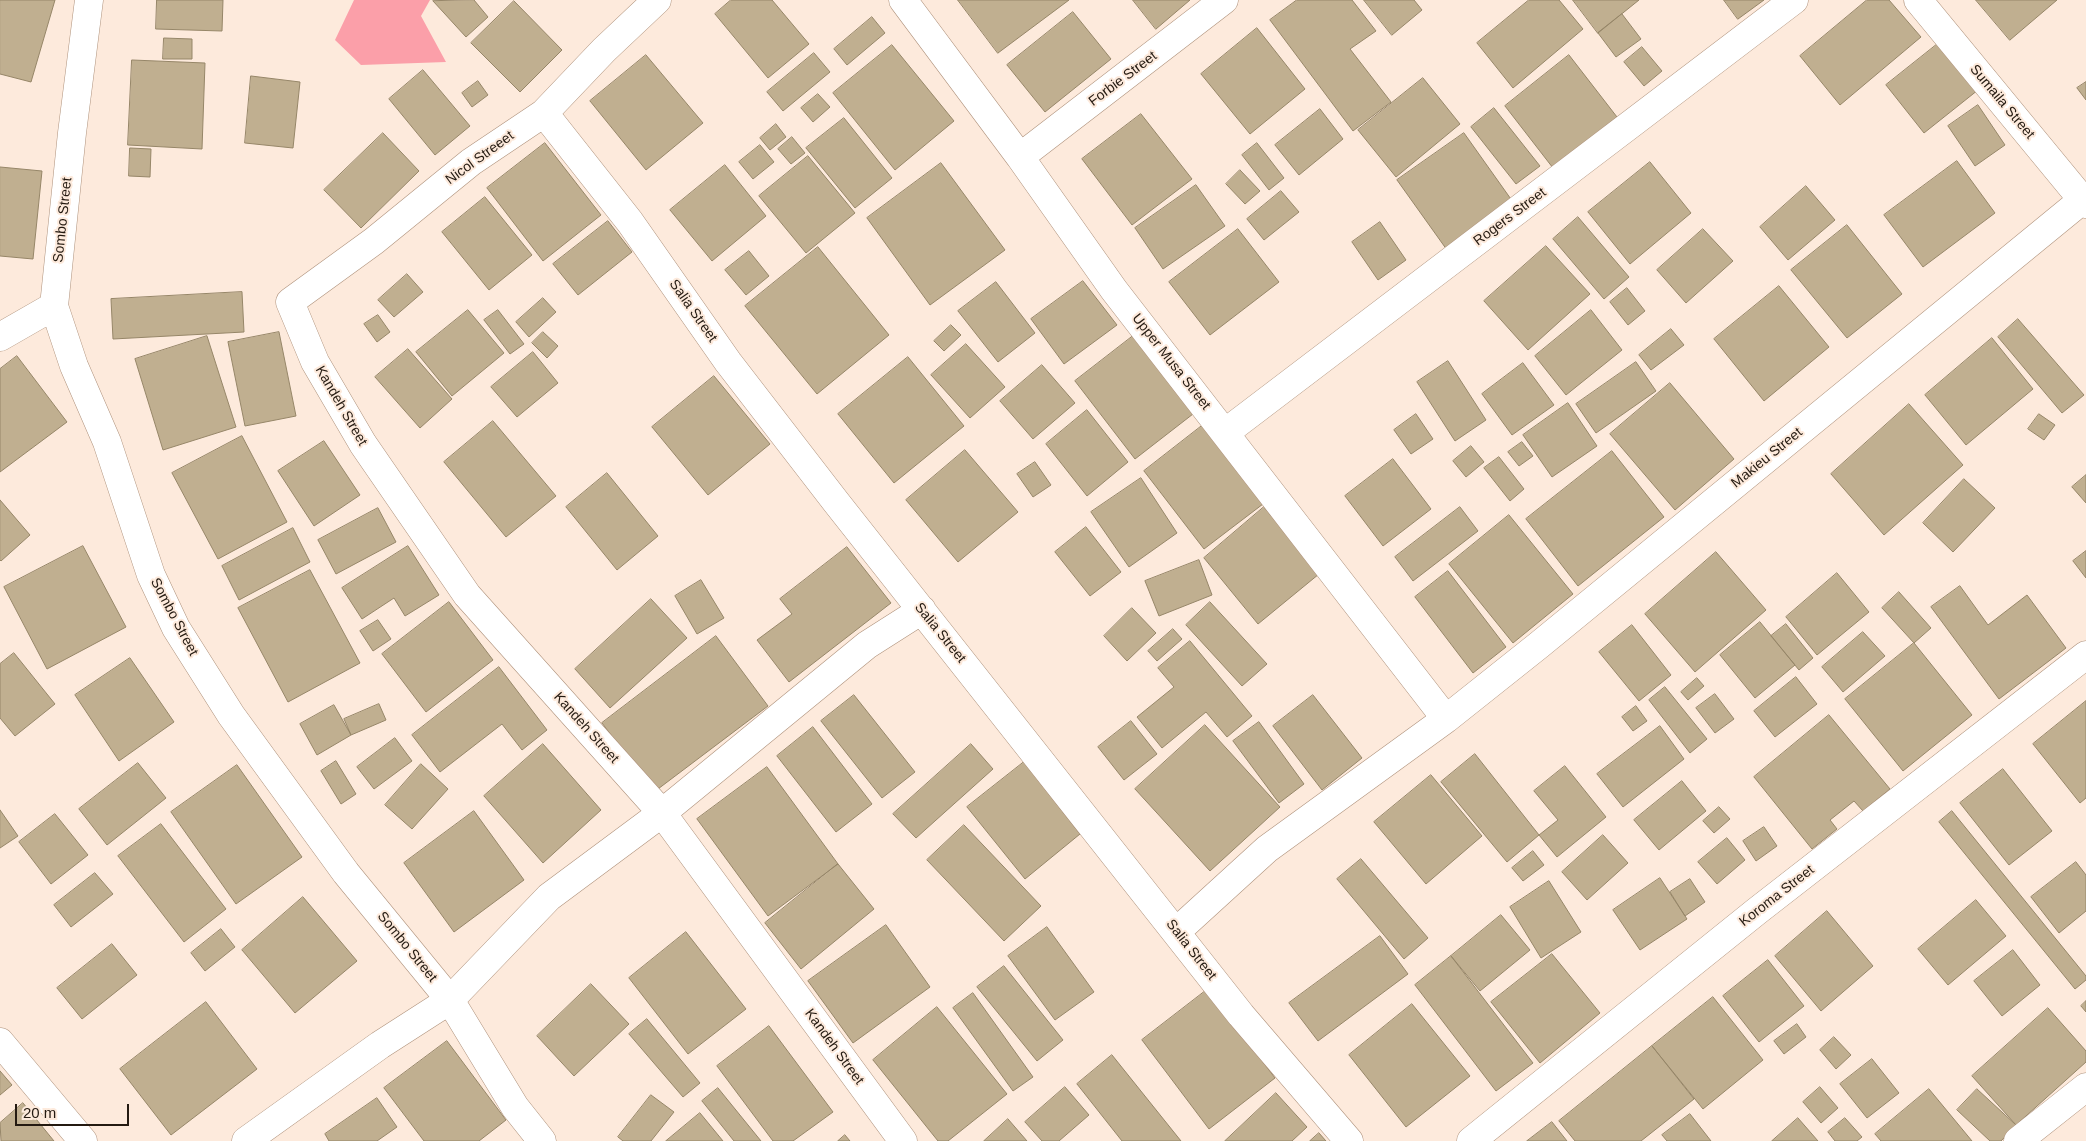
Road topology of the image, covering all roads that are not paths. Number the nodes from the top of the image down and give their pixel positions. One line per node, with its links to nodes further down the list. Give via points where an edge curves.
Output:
1 (89, 0): 11 (street, Sombo Street)
2 (657, 0): 7 (street, Nicol Streeet)
3 (903, 0): 8 (street, Upper Musa Street)
4 (1224, 0): 8 (street, Forbie Street)
5 (1794, 0): 13 (street, Rogers Street)
6 (1918, 0): 9 (street, Sumaila Street)
7 (544, 113): 10 (street, Nicol Streeet, via 471,162 374,241); 14 (street, Salia Street, via 630,222 734,370)
8 (1020, 157): 13 (street, Upper Musa Street, via 1114,290)
9 (2085, 200): 16 (street, Makieu Street)
10 (290, 302): 17 (street, Kandeh Street, via 315,362 363,444 467,595)
11 (54, 306): 12 (street); 19 (street, Sombo Street, via 74,366 107,442 151,575 176,628 231,715 346,873)
12 (0, 337)
13 (1226, 432): 16 (street, Upper Musa Street)
14 (922, 610): 17 (street, via 867,645); 18 (street, Salia Street)
15 (2086, 655): 27 (street, Koroma Street, via 1757,911)
16 (1446, 719): 18 (street, Makieu Street, via 1267,849)
17 (662, 813): 19 (street, via 549,897); 25 (street, Kandeh Street)
18 (1176, 932): 26 (street, Salia Street, via 1241,1015)
19 (450, 1000): 23 (street, via 380,1045); 24 (street, Sombo Street, via 515,1107)
20 (0, 1042): 22 (street)
21 (2086, 1087): 28 (street)
22 (84, 1141)
23 (246, 1141)
24 (542, 1141)
25 (903, 1141)
26 (1349, 1141)
27 (1471, 1141)
28 (2018, 1141)

